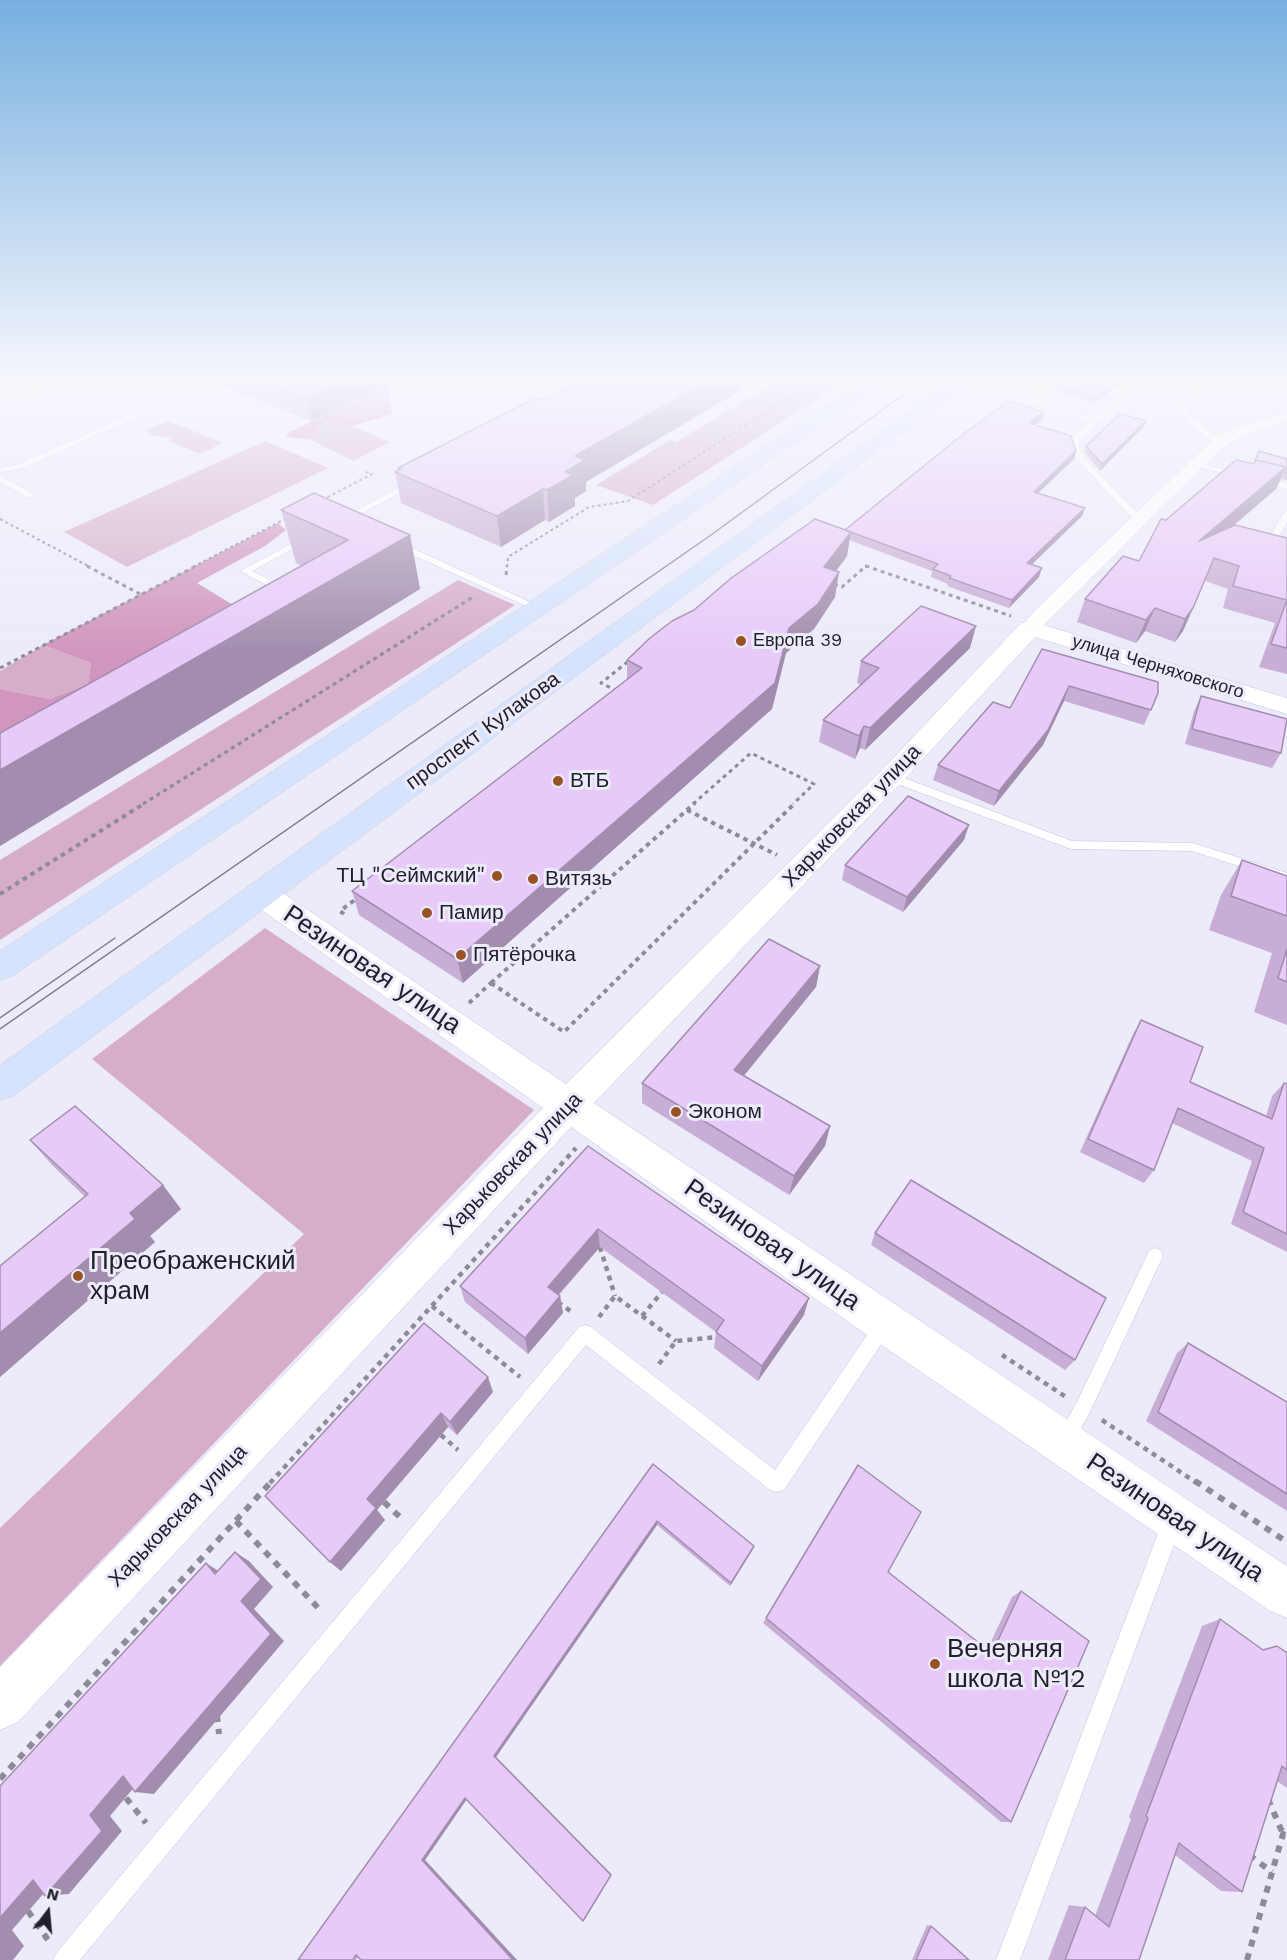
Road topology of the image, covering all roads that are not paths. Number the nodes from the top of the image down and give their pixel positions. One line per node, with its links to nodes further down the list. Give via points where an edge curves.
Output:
1 (745, 469): 19 (main road)
2 (854, 469): 24 (main road, проспект Кулакова)
3 (1089, 469): 13 (lane)
4 (1190, 469): 13 (street)
5 (1219, 469): 9 (lane)
6 (425, 477): 14 (lane, via 337,523)
7 (0, 479): 8 (lane)
8 (11, 485): 10 (lane); 11 (lane)
9 (1287, 486)
10 (0, 488)
11 (31, 496)
12 (1287, 514): 17 (lane, via 1269,547)
13 (1139, 520): 20 (street)
14 (353, 525)
15 (313, 536): 18 (lane, via 245,571)
16 (384, 539): 19 (lane)
17 (1287, 552)
18 (298, 598)
19 (538, 608): 25 (main road)
20 (1037, 620): 21 (main road, улица Черняховского); 22 (main road, Харьковская улица)
21 (1287, 706)
22 (891, 777): 23 (lane, via 1071,845 1193,847); 27 (main road, Харьковская улица)
23 (1287, 878)
24 (260, 893): 26 (main road, проспект Кулакова); 27 (main road, Резиновая улица)
25 (3, 960)
26 (0, 1085)
27 (584, 1115): 29 (main road, Резиновая улица); 33 (main road, Харьковская улица)
28 (1155, 1256): 30 (lane)
29 (885, 1323): 30 (main road, Резиновая улица); 34 (lane, via 777,1483 585,1334 162,1843)
30 (1063, 1443): 31 (main road, Резиновая улица)
31 (1174, 1518): 32 (main road, Резиновая улица); 35 (lane)
32 (1287, 1594)
33 (0, 1704)
34 (60, 1955)
35 (1008, 1960)

